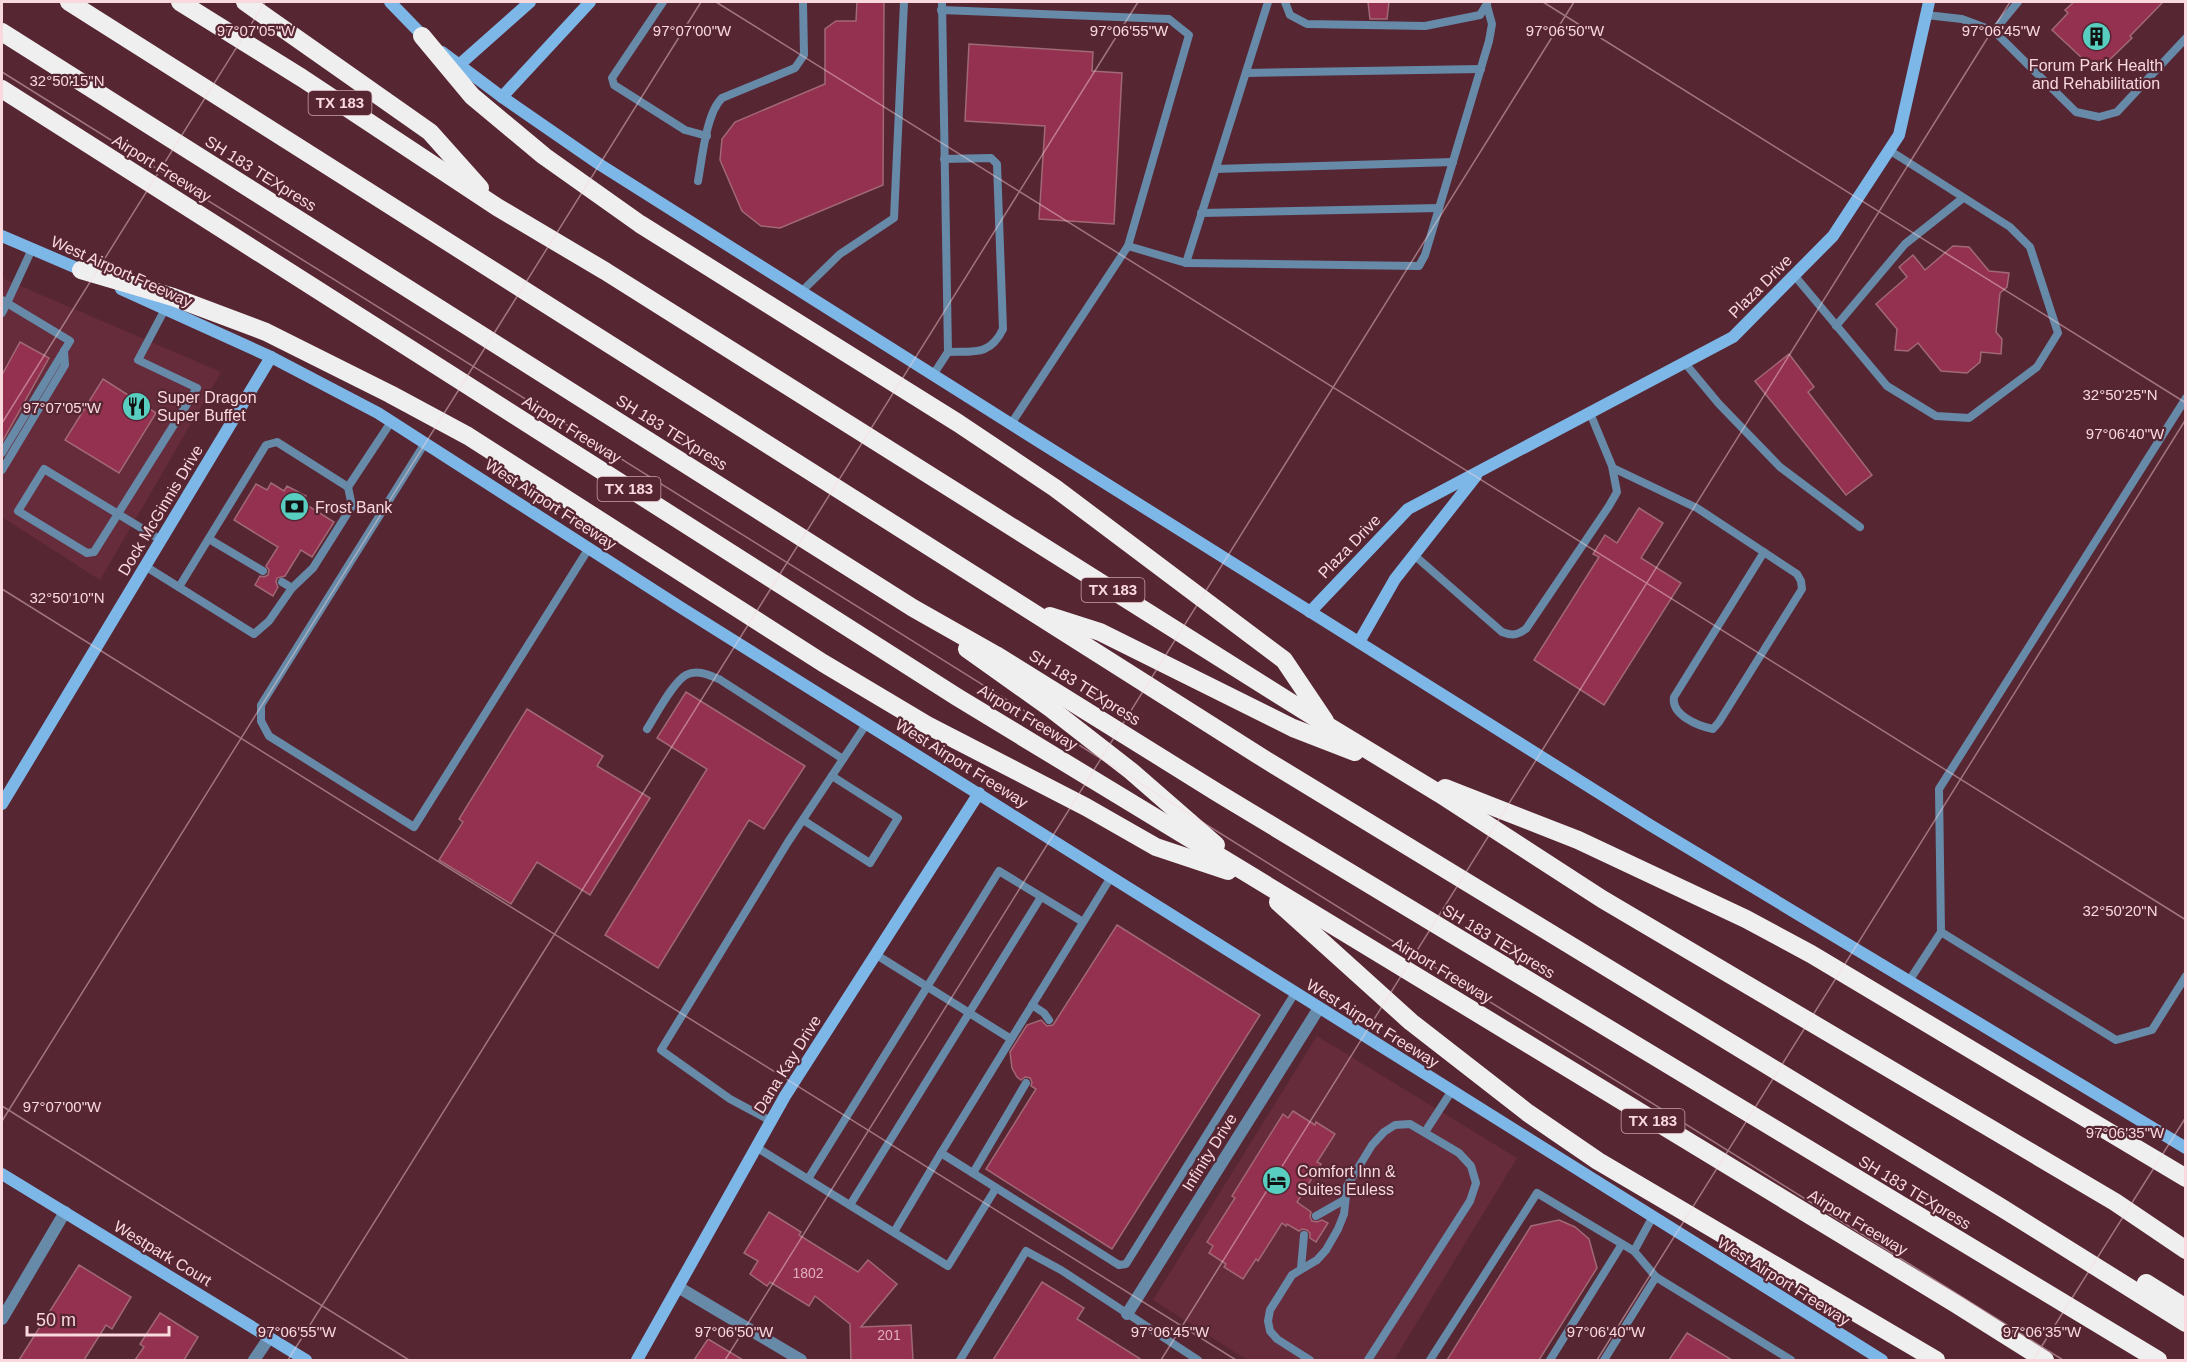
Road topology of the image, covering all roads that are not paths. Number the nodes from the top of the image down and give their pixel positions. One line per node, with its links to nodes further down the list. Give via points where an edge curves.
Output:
1 (69, 2): 74 (highway, SH 183 TEXpress)
2 (180, 2): 33 (highway, TX 183)
3 (245, 2): 33 (highway, via 430,132)
4 (390, 2): 19 (main road)
5 (530, 2): 21 (main road)
6 (590, 2): 25 (main road)
7 (663, 2): 26 (lane, via 612,82 685,129)
8 (803, 2): 26 (lane, via 802,60 795,68 722,98 715,107)
9 (904, 2): 42 (lane, via 894,218 840,254)
10 (1269, 2): 23 (lane)
11 (1285, 2): 14 (lane, via 1290,15 1306,24 1425,26 1480,15)
12 (1929, 2): 16 (main road, Plaza Drive)
13 (2018, 2): 17 (lane)
14 (1487, 4): 22 (lane, via 1492,24)
15 (942, 6): 28 (lane); 37 (lane, via 1169,19 1189,35)
16 (1926, 15): 17 (lane, via 1962,19); 27 (main road, Plaza Drive, via 1899,135)
17 (1994, 31): 20 (lane, via 2076,112 2099,117 2116,112)
18 (2, 32): 77 (highway, SH 183 TEXpress)
19 (422, 36): 21 (main road); 79 (highway, via 472,96 544,156 640,224 997,449 1284,660)
20 (2186, 38)
21 (459, 65): 25 (main road)
22 (1481, 69): 23 (lane); 29 (lane)
23 (1246, 73): 30 (lane)
24 (2, 89): 87 (highway, Airport Freeway / TX 183, via 957,698)
25 (502, 97): 42 (main road, via 599,164)
26 (707, 136): 31 (lane)
27 (1889, 150): 32 (lane); 41 (main road, Plaza Drive, via 1833,236)
28 (944, 159): 48 (lane); 48 (lane, via 992,158 997,164 1002,329 989,348)
29 (1453, 162): 30 (lane); 34 (lane)
30 (1216, 169): 35 (lane)
31 (698, 181)
32 (1963, 198): 46 (lane, via 1905,244); 46 (lane, via 2010,227 2030,248 2058,333 2037,367 1969,418 1936,416 1887,386)
33 (497, 207): 79 (highway, TX 183)
34 (1439, 208): 35 (lane); 39 (lane, via 1419,266)
35 (1201, 213): 39 (lane)
36 (2, 236): 38 (main road, West Airport Freeway)
37 (1128, 246): 39 (lane); 55 (lane)
38 (32, 249): 40 (main road, West Airport Freeway); 43 (lane)
39 (1186, 262)
40 (81, 270): 44 (main road, West Airport Freeway); 87 (highway, via 173,297 266,332 390,393 468,436 927,725 1156,847)
41 (1794, 275): 46 (lane); 50 (main road, Plaza Drive, via 1732,337)
42 (801, 292): 51 (main road)
43 (4, 301): 45 (lane); 47 (lane, via 70,341)
44 (165, 309): 49 (main road, West Airport Freeway); 62 (lane, via 138,360 197,388)
45 (2, 313)
46 (1836, 326)
47 (64, 350): 57 (lane); 59 (lane, via 65,365)
48 (948, 352): 51 (lane)
49 (271, 357): 54 (main road, West Airport Freeway); 65 (main road, Dock McGinnis Drive)
50 (1684, 362): 53 (main road, Plaza Drive); 63 (lane, via 1780,466)
51 (933, 375): 55 (main road)
52 (2186, 398): 90 (lane, via 1939,789)
53 (1590, 413): 58 (lane); 60 (main road, Plaza Drive)
54 (391, 422): 56 (main road, West Airport Freeway); 61 (lane)
55 (1011, 424): 75 (main road)
56 (425, 443): 66 (main road, West Airport Freeway); 66 (lane, via 261,705 261,722 269,736 414,827)
57 (2, 453)
58 (1613, 468): 67 (lane, via 1697,508); 68 (lane, via 1617,492 1610,506 1526,628 1517,634 1502,632)
59 (2, 470)
60 (1478, 472): 68 (main road, Plaza Drive); 75 (main road, Plaza Drive, via 1408,508)
61 (348, 487): 64 (lane, via 277,442 266,445); 73 (lane, via 352,506 314,568)
62 (118, 514): 62 (lane, via 94,552 87,552 18,511 44,469); 65 (lane)
63 (1860, 527)
64 (209, 539): 70 (lane); 72 (lane)
65 (161, 540): 69 (main road, Dock McGinnis Drive)
66 (589, 548): 78 (main road, West Airport Freeway)
67 (1764, 552): 67 (lane, via 1797,574 1802,589 1719,722 1713,729 1702,727 1676,711 1674,697)
68 (1414, 555): 76 (main road, Plaza Drive, via 1395,579)
69 (145, 566): 72 (lane); 84 (main road, Dock McGinnis Drive)
70 (263, 571)
71 (282, 582): 73 (lane)
72 (179, 587): 73 (lane, via 254,634 269,621)
73 (292, 588)
74 (1026, 608): 110 (highway, via 1100,632 1293,728 1578,840 1746,919); 116 (highway, SH 183 TEXpress, via 1266,760)
75 (1310, 612): 76 (main road)
76 (1359, 642): 93 (main road, via 1650,825)
77 (992, 660): 147 (highway, via 1131,771 1359,976 1528,1113 1598,1161); 149 (highway, SH 183 TEXpress)
78 (867, 723): 81 (lane); 83 (main road, West Airport Freeway)
79 (1330, 727): 114 (highway, TX 183, via 1602,899)
80 (647, 729): 81 (lane, via 676,684 686,675 698,672 719,679)
81 (843, 759): 82 (lane)
82 (832, 776): 85 (lane); 85 (lane, via 898,818 870,863)
83 (979, 793): 86 (main road, West Airport Freeway); 91 (main road, Dana Kay Drive)
84 (2, 804)
85 (803, 819): 103 (lane, via 661,1050 730,1099)
86 (1111, 877): 89 (lane); 95 (main road, West Airport Freeway)
87 (1260, 882): 148 (highway, Airport Freeway / TX 183)
88 (1041, 897): 89 (lane); 94 (lane, via 999,871); 98 (lane)
89 (1083, 922): 96 (lane)
90 (1941, 932): 92 (lane, via 2116,1040 2152,1029); 93 (lane)
91 (875, 954): 94 (lane); 103 (main road, Dana Kay Drive)
92 (2186, 976)
93 (1910, 981): 106 (main road)
94 (927, 986): 98 (lane); 111 (lane)
95 (1295, 993): 97 (main road, West Airport Freeway); 112 (lane, via 1126,1264 1119,1265)
96 (1032, 1005): 99 (lane); 100 (lane)
97 (1319, 1008): 102 (main road, West Airport Freeway); 130 (street, Infinity Drive)
98 (969, 1013): 100 (lane); 115 (lane)
99 (1049, 1020)
100 (1011, 1039): 107 (lane)
101 (1026, 1083): 108 (lane)
102 (1451, 1092): 104 (lane); 119 (main road, West Airport Freeway)
103 (771, 1121): 105 (main road, Dana Kay Drive)
104 (1425, 1132): 113 (lane, via 1410,1124 1395,1125 1384,1132 1347,1186); 141 (lane, via 1460,1153 1471,1166 1476,1183 1470,1201)
105 (756, 1147): 111 (lane); 128 (main road, Dana Kay Drive)
106 (2186, 1148)
107 (941, 1153): 108 (lane); 120 (lane)
108 (973, 1173): 112 (lane)
109 (2, 1174): 117 (main road, Westpark Court)
110 (2186, 1178)
111 (808, 1179): 115 (lane)
112 (996, 1188): 120 (lane, via 948,1266)
113 (1344, 1200): 118 (lane); 126 (lane, via 1344,1214 1326,1250)
114 (2115, 1202): 122 (highway); 124 (highway, TX 183)
115 (850, 1205): 120 (lane)
116 (2002, 1208): 129 (highway, via 2060,1230); 132 (highway, SH 183 TEXpress)
117 (64, 1212): 131 (street); 133 (main road, Westpark Court)
118 (1316, 1216)
119 (1652, 1218): 125 (lane); 146 (main road, West Airport Freeway)
120 (894, 1232)
121 (1304, 1235): 126 (lane)
122 (2186, 1241)
123 (1622, 1244): 125 (lane); 142 (lane, via 1538,1193); 143 (lane)
124 (2186, 1250)
125 (1634, 1251): 127 (lane)
126 (1301, 1268): 140 (lane, via 1292,1275 1270,1310 1268,1321 1277,1339)
127 (1656, 1277): 144 (lane); 145 (lane)
128 (678, 1287): 136 (main road, Dana Kay Drive); 137 (street)
129 (2186, 1308)
130 (1127, 1314): 138 (lane, via 1026,1251); 139 (lane)
131 (2, 1319)
132 (2186, 1323)
133 (269, 1338): 134 (street); 135 (main road, Westpark Court)
134 (254, 1360)
135 (306, 1360)
136 (637, 1360)
137 (801, 1360)
138 (960, 1360)
139 (1198, 1360)
140 (1310, 1360)
141 (1368, 1360)
142 (1430, 1360)
143 (1550, 1360)
144 (1604, 1360)
145 (1791, 1360)
146 (1881, 1360)
147 (1936, 1360)
148 (2045, 1360)
149 (2158, 1360)

